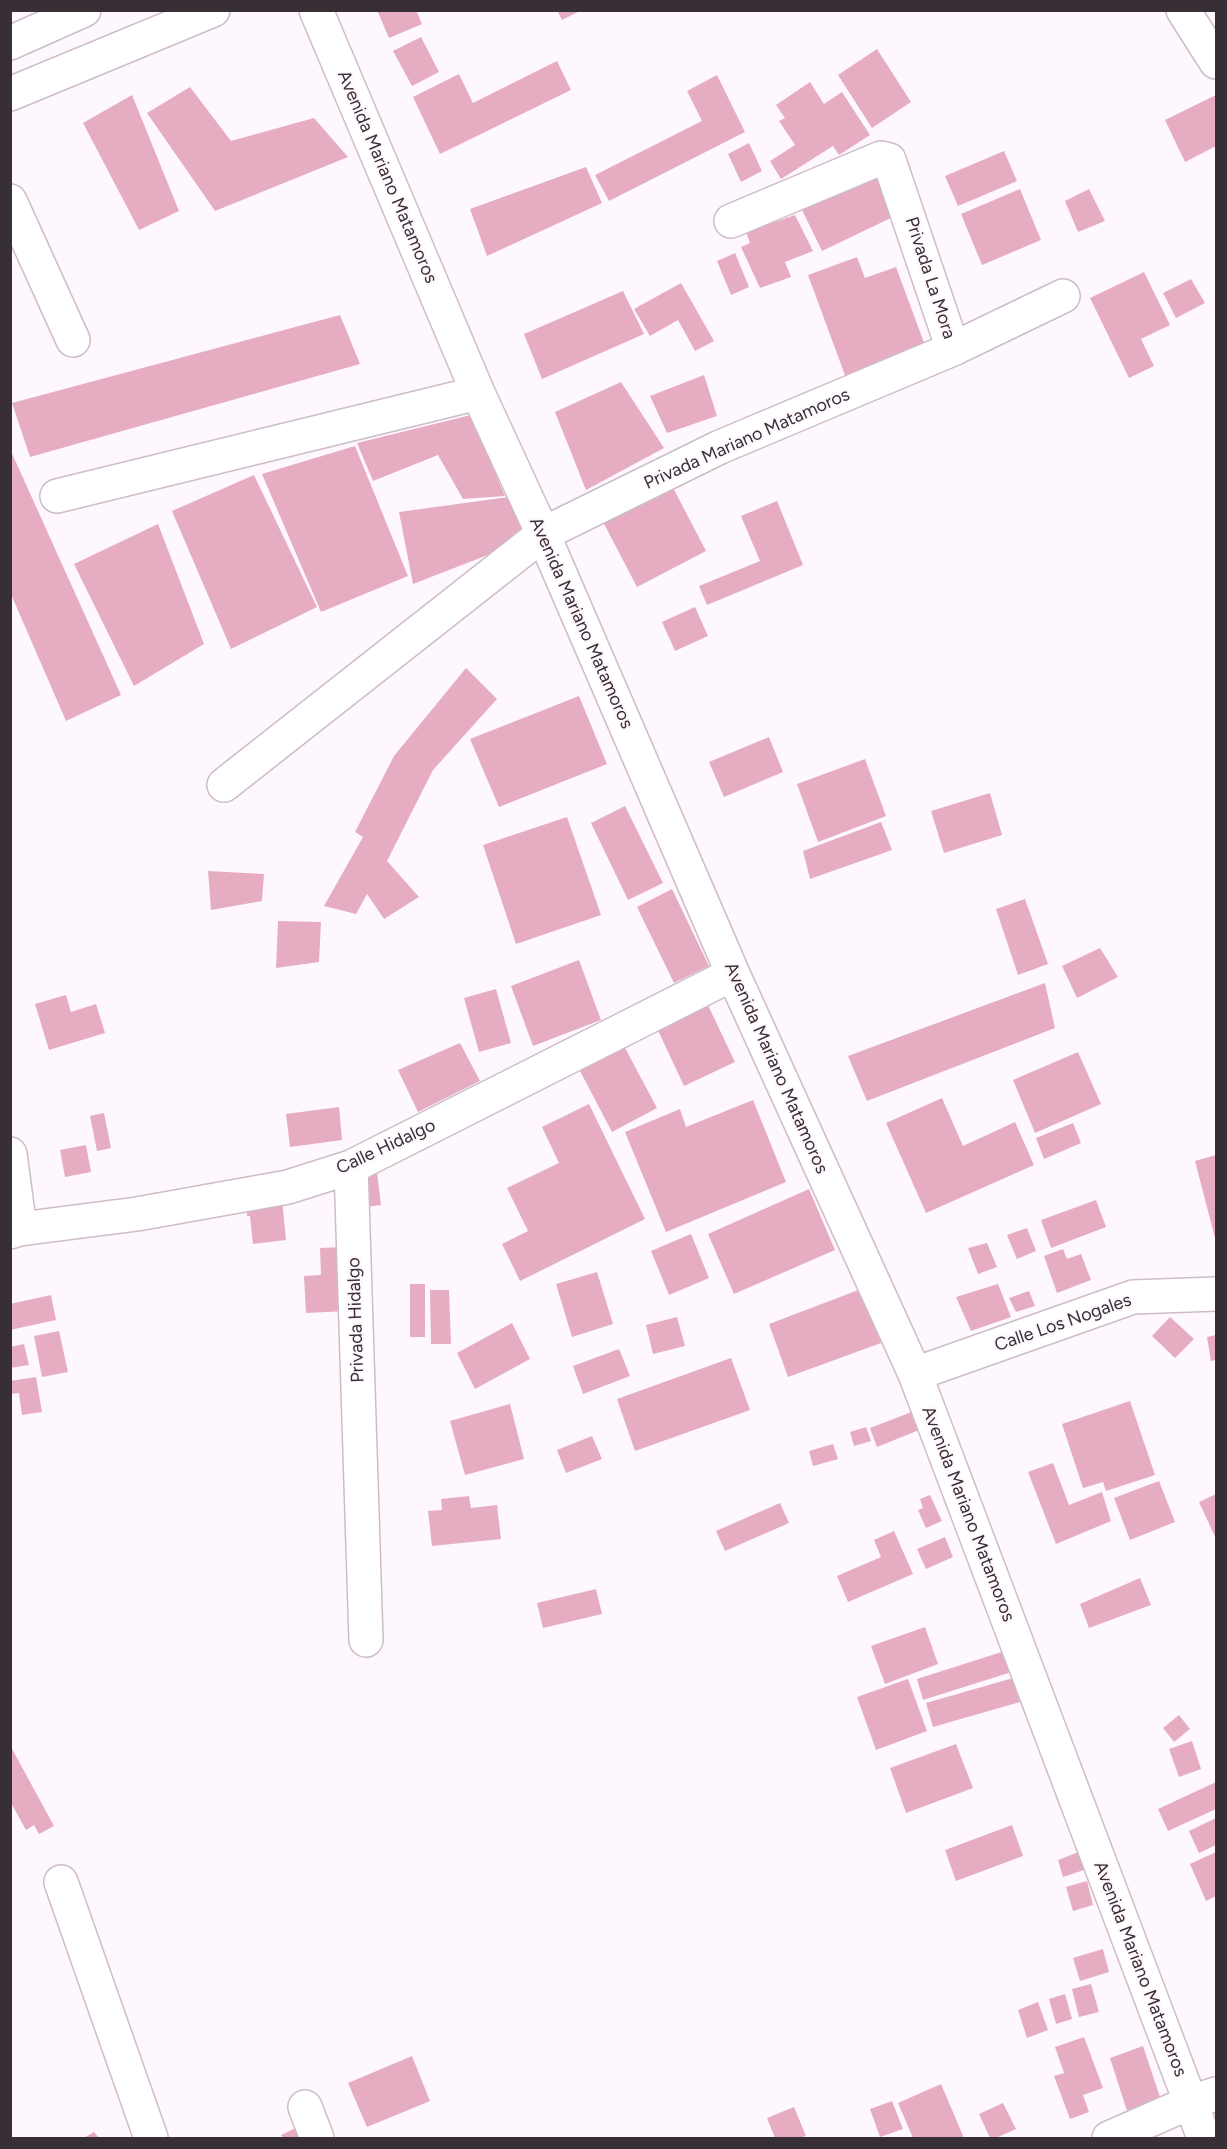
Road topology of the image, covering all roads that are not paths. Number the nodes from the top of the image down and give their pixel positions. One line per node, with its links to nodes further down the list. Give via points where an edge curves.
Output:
1 (84, 10): 5 (street)
2 (213, 10): 7 (street)
3 (316, 10): 13 (street, Avenida Mariano Matamoros)
4 (1183, 10): 6 (street)
5 (10, 43)
6 (1216, 62)
7 (10, 94)
8 (10, 201): 11 (street)
9 (731, 221): 12 (street, Privada La Mora, via 881,158 889,160)
10 (1063, 296): 12 (street, Privada La Mora)
11 (72, 340)
12 (953, 349): 15 (street, Privada Mariano Matamoros, via 720,447)
13 (478, 393): 14 (street); 15 (street, Avenida Mariano Matamoros)
14 (57, 496)
15 (543, 534): 16 (street, Privada Mariano Matamoros); 17 (street, Avenida Mariano Matamoros)
16 (224, 785)
17 (734, 974): 19 (street, Calle Hidalgo); 22 (street, Avenida Mariano Matamoros)
18 (10, 1154): 20 (street)
19 (351, 1167): 20 (street, Calle Hidalgo, via 288,1187); 23 (street, Privada Hidalgo)
20 (15, 1231)
21 (1216, 1294): 22 (street, Calle Los Nogales, via 1133,1297)
22 (915, 1374): 25 (street, Avenida Mariano Matamoros)
23 (366, 1640)
24 (61, 1882): 27 (street)
25 (1204, 2098): 29 (street); 30 (street, Avenida Mariano Matamoros)
26 (305, 2107): 28 (street)
27 (151, 2139)
28 (317, 2139)
29 (1109, 2139)
30 (1204, 2139)

